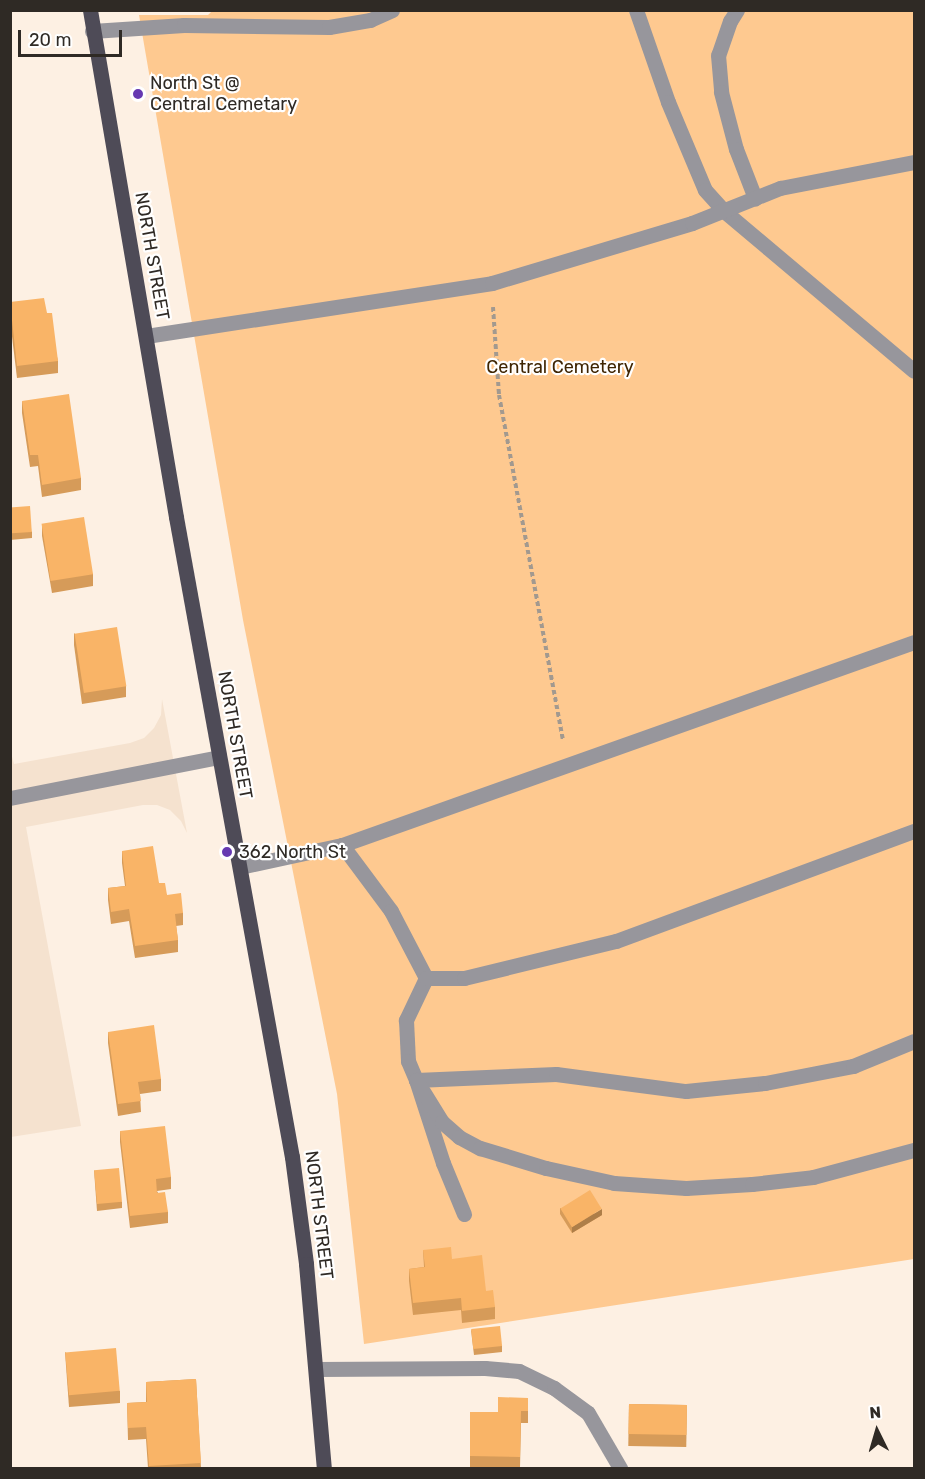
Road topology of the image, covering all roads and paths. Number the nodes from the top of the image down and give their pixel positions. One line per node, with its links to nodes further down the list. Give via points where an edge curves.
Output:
1 (90, 10): 5 (main road, NORTH STREET)
2 (392, 10): 5 (street, via 370,20 329,27 184,24)
3 (636, 10): 8 (street, via 668,102 705,190)
4 (737, 10): 7 (street, via 718,56 721,92 736,149)
5 (92, 31): 10 (main road, NORTH STREET)
6 (915, 162): 7 (street, via 780,188)
7 (755, 198): 8 (street)
8 (724, 211): 9 (street); 11 (street)
9 (492, 284): 10 (street); 14 (path, via 499,395)
10 (146, 336): 13 (main road, NORTH STREET)
11 (915, 371)
12 (915, 642): 14 (street)
13 (219, 756): 15 (street); 18 (main road, NORTH STREET)
14 (568, 765): 17 (street)
15 (10, 798)
16 (915, 831): 19 (street, via 616,941 464,978)
17 (342, 845): 18 (street); 19 (street, via 392,911)
18 (240, 867): 24 (main road, NORTH STREET, via 292,1157)
19 (426, 978): 21 (street, via 406,1020 408,1061)
20 (915, 1041): 21 (street, via 853,1066 765,1083 686,1091 556,1074)
21 (416, 1080): 22 (street, via 442,1122 480,1148 614,1183 686,1188 762,1183 813,1177); 23 (street)
22 (915, 1150)
23 (464, 1214)
24 (317, 1369): 25 (main road, NORTH STREET); 26 (street, via 519,1371 554,1388 588,1413)
25 (324, 1468)
26 (620, 1468)

